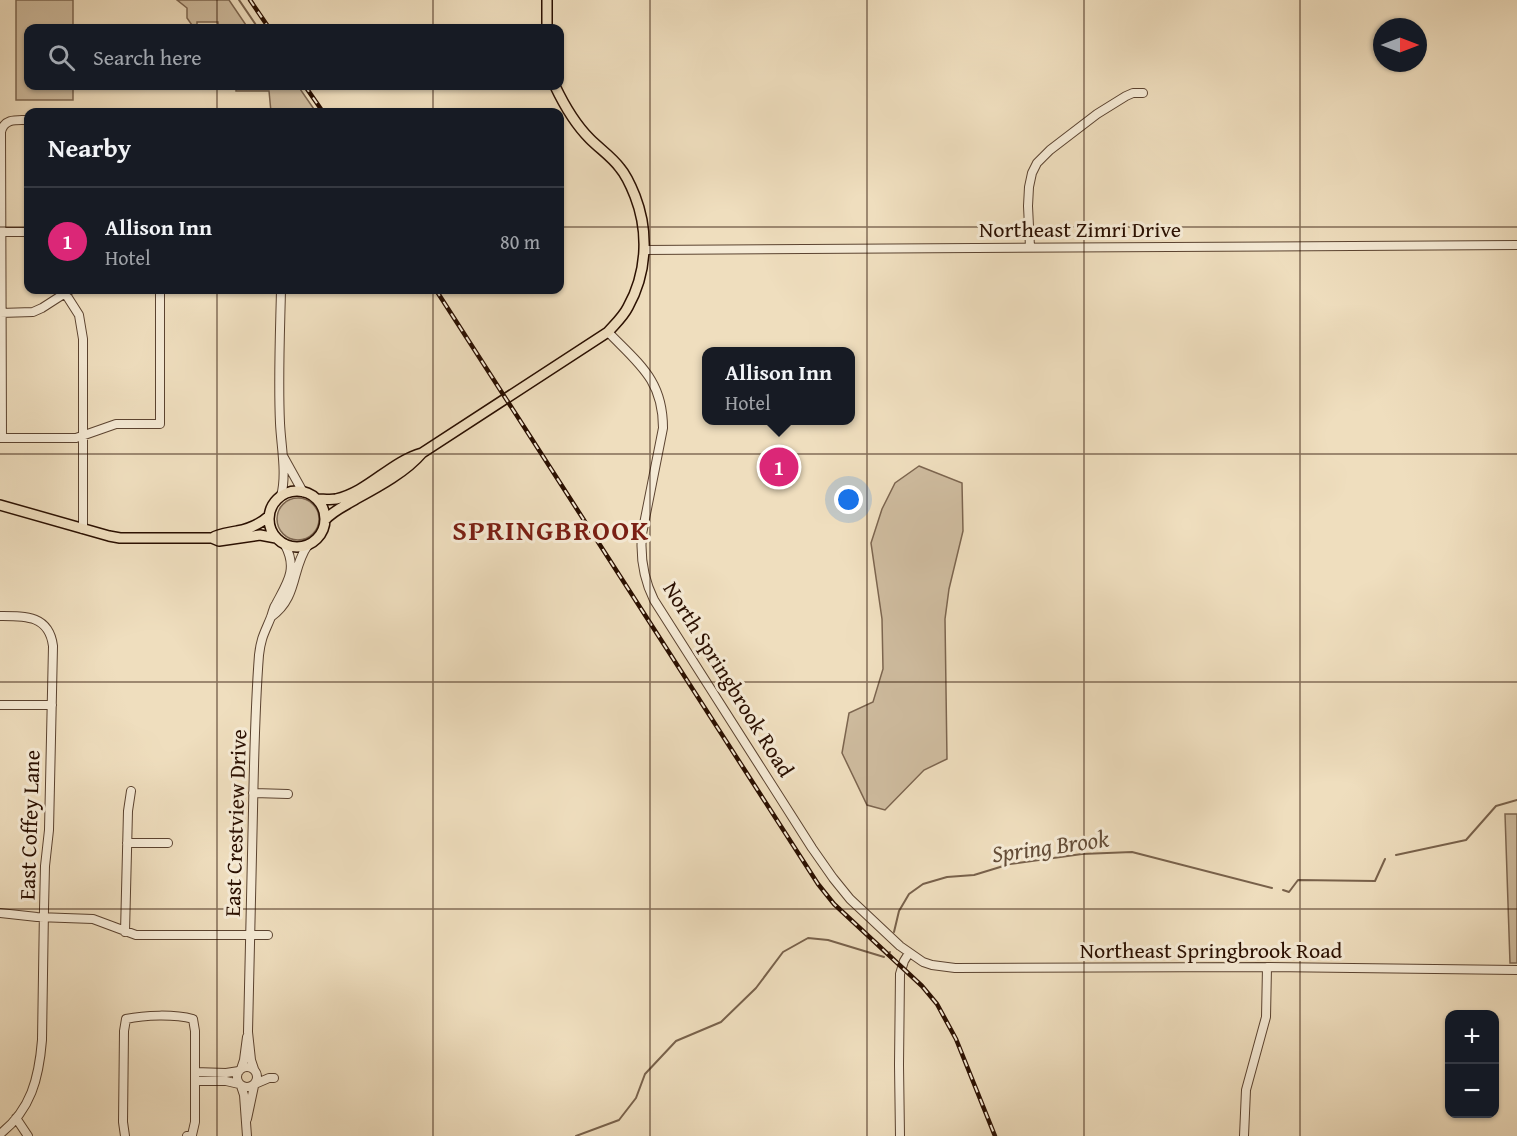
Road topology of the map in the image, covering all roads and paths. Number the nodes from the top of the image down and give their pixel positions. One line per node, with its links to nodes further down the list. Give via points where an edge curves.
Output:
1 (547, 0): 2 (main road)
2 (547, 24)
3 (557, 90): 11 (main road, via 581,129 628,180 642,219)
4 (1143, 93): 10 (street, via 1126,96 1096,114 1037,163 1029,187)
5 (24, 120): 6 (street, via 5,123 1,132)
6 (0, 209): 7 (street)
7 (1, 232): 8 (street); 16 (street)
8 (24, 232)
9 (1517, 245): 10 (street, Northeast Zimri Drive)
10 (1030, 247): 11 (street, Northeast Zimri Drive)
11 (644, 250): 17 (main road, via 635,293)
12 (63, 294): 16 (street, via 33,312)
13 (68, 294): 18 (street, via 82,326)
14 (160, 294): 18 (street, via 160,424 116,424)
15 (281, 294): 21 (street)
16 (1, 313): 19 (street)
17 (608, 332): 20 (main road); 47 (street, North Springbrook Road, via 651,378 663,412 642,534 642,568 649,589 833,878 861,911)
18 (84, 437): 19 (street); 28 (street)
19 (1, 438)
20 (422, 453): 24 (main road, via 349,494); 27 (main road, via 413,463)
21 (283, 456): 22 (street); 23 (street)
22 (303, 492): 23 (main road); 24 (main road)
23 (281, 496): 26 (main road)
24 (317, 499): 27 (main road)
25 (0, 505): 28 (main road)
26 (269, 516): 29 (main road, via 257,525); 30 (main road)
27 (325, 520): 32 (main road, via 321,534)
28 (83, 529): 29 (main road, via 120,538)
29 (212, 538): 30 (main road)
30 (276, 538): 31 (main road)
31 (285, 545): 32 (main road); 34 (street, East Crestview Drive, via 291,559 289,579)
32 (308, 545): 34 (street, East Crestview Drive, via 289,596)
33 (0, 616): 36 (street, East Coffey Lane, via 29,617 50,633)
34 (271, 617): 38 (street, East Crestview Drive, via 260,649)
35 (0, 705): 36 (street)
36 (52, 705): 43 (street, East Coffey Lane)
37 (131, 791): 40 (street)
38 (253, 793): 39 (street); 45 (street, East Crestview Drive)
39 (288, 794)
40 (127, 843): 41 (street); 44 (street)
41 (168, 843)
42 (0, 913): 43 (street)
43 (44, 917): 44 (street, via 93,919); 56 (street, East Coffey Lane, via 40,1067 33,1091)
44 (125, 932): 45 (street)
45 (250, 935): 46 (street); 50 (street, East Crestview Drive)
46 (268, 935)
47 (909, 953): 48 (street, Northeast Springbrook Road, via 932,965 955,968); 63 (street, via 900,974)
48 (1267, 967): 49 (street, Northeast Springbrook Road); 64 (street, via 1266,1017 1246,1090)
49 (1517, 970)
50 (248, 1032): 51 (street, East Crestview Drive); 52 (street, East Crestview Drive)
51 (240, 1070): 52 (street); 53 (street); 54 (street)
52 (255, 1070): 55 (street); 55 (street, via 271,1078)
53 (195, 1076): 54 (street); 60 (street, via 193,1019 126,1019); 61 (street, via 195,1122 192,1135)
54 (240, 1085): 55 (street); 57 (street)
55 (255, 1085): 57 (street)
56 (16, 1118): 58 (street, East Coffey Lane); 59 (street)
57 (247, 1121): 62 (street)
58 (0, 1134)
59 (28, 1136)
60 (125, 1136)
61 (187, 1136)
62 (247, 1136)
63 (900, 1136)
64 (1244, 1136)

